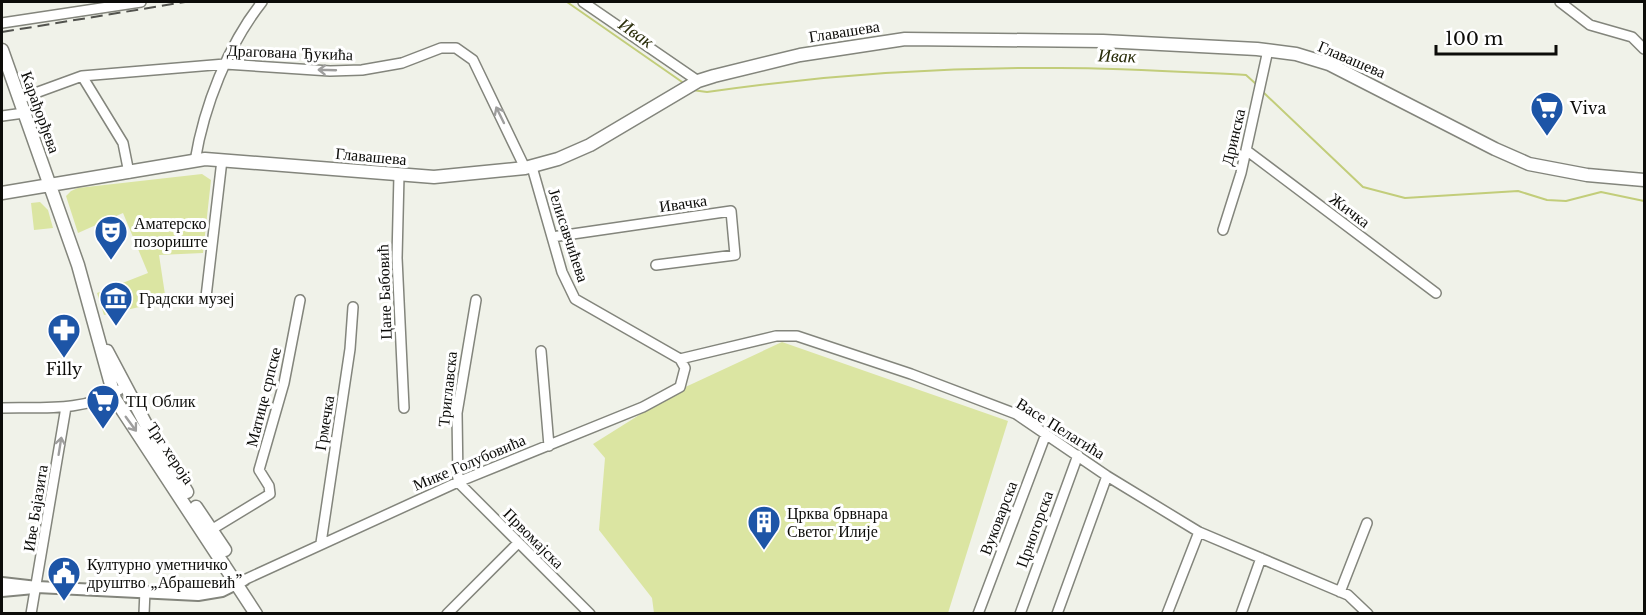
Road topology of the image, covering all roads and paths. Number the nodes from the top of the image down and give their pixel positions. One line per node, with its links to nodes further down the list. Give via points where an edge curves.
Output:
1 (141, 2): 5 (street)
2 (262, 2): 9 (street)
3 (583, 2): 11 (street)
4 (1560, 2): 6 (street, via 1590,25 1632,37)
5 (2, 23)
6 (1644, 49)
7 (2, 50): 12 (main road, Карађорђева)
8 (1268, 50): 11 (main road, Главашева, via 1103,41 905,39 742,67); 15 (street, Дринска); 21 (main road, Главашева, via 1329,64 1529,164)
9 (225, 64): 10 (street, Драгована Ђукића); 16 (street, via 200,132); 18 (street, Драгована Ђукића, one-way to 9, via 473,60 456,48 441,48 402,63 362,70)
10 (82, 76): 12 (street, Драгована Ђукића); 19 (street, via 123,143)
11 (696, 83): 18 (main road, Главашева, via 590,145)
12 (19, 99): 13 (main road, Карађорђева)
13 (24, 113): 14 (street); 22 (main road, Карађорђева)
14 (2, 116)
15 (1246, 150): 24 (street, Дринска); 27 (street, Жичка)
16 (195, 160): 17 (main road, Главашева); 19 (main road, Главашева)
17 (222, 160): 20 (main road, Главашева); 28 (street)
18 (529, 167): 20 (main road, Главашева, via 454,176); 25 (street, Јелисавчићева)
19 (129, 173): 22 (main road, Главашева)
20 (399, 176): 39 (street, Цане Бабовић, via 397,258)
21 (1644, 180)
22 (51, 185): 23 (main road, Главашева); 32 (main road, Трг хероја)
23 (2, 193)
24 (1223, 230)
25 (552, 237): 26 (street, Ивачка, via 731,211 735,255); 34 (street, Јелисавчићева, via 568,288 576,299)
26 (656, 265)
27 (1436, 293)
28 (206, 297)
29 (300, 300): 46 (street, Матице српске, via 284,383 260,470 270,494)
30 (476, 300): 44 (street, Триглавска, via 457,413)
31 (353, 307): 48 (street, Грмечка)
32 (97, 331): 35 (main road, Трг хероја); 36 (main road, Трг хероја)
33 (541, 351): 41 (street)
34 (680, 359): 40 (street, Васе Пелагића, via 776,336 797,336 1016,414); 41 (street, Мике Голубовића, via 685,368 680,387 643,407)
35 (126, 386): 36 (street); 46 (main road, Трг хероја)
36 (113, 393): 37 (street); 46 (main road, Трг хероја, one-way to 46, via 125,416)
37 (66, 406): 38 (street); 53 (street, Иве Бајазита, one-way to 37)
38 (2, 408)
39 (404, 408)
40 (1046, 434): 42 (street, Васе Пелагића); 63 (street, Вуковарска)
41 (549, 446): 44 (street, Мике Голубовића)
42 (1078, 455): 43 (street, Васе Пелагића); 64 (street, Црногорска)
43 (1107, 476): 47 (street, Васе Пелагића); 65 (street)
44 (458, 482): 48 (street, Мике Голубовића); 49 (street, Првомајска)
45 (1366, 523): 56 (street)
46 (208, 532): 51 (main road, Трг хероја)
47 (1199, 532): 50 (street, Васе Пелагића); 66 (street)
48 (321, 543): 51 (street, Мике Голубовића)
49 (518, 543): 61 (street); 62 (street, Првомајска)
50 (1261, 558): 56 (street, Васе Пелагића); 67 (street)
51 (241, 582): 54 (street, via 207,594); 59 (main road); 60 (main road)
52 (2, 583): 53 (street)
53 (37, 587): 54 (street); 55 (street); 57 (street, Иве Бајазита)
54 (145, 590): 58 (street)
55 (2, 591)
56 (1340, 592): 68 (street, Васе Пелагића)
57 (31, 614)
58 (144, 614)
59 (256, 614)
60 (264, 614)
61 (447, 614)
62 (590, 614)
63 (978, 614)
64 (1020, 614)
65 (1057, 614)
66 (1167, 614)
67 (1241, 614)
68 (1368, 614)

